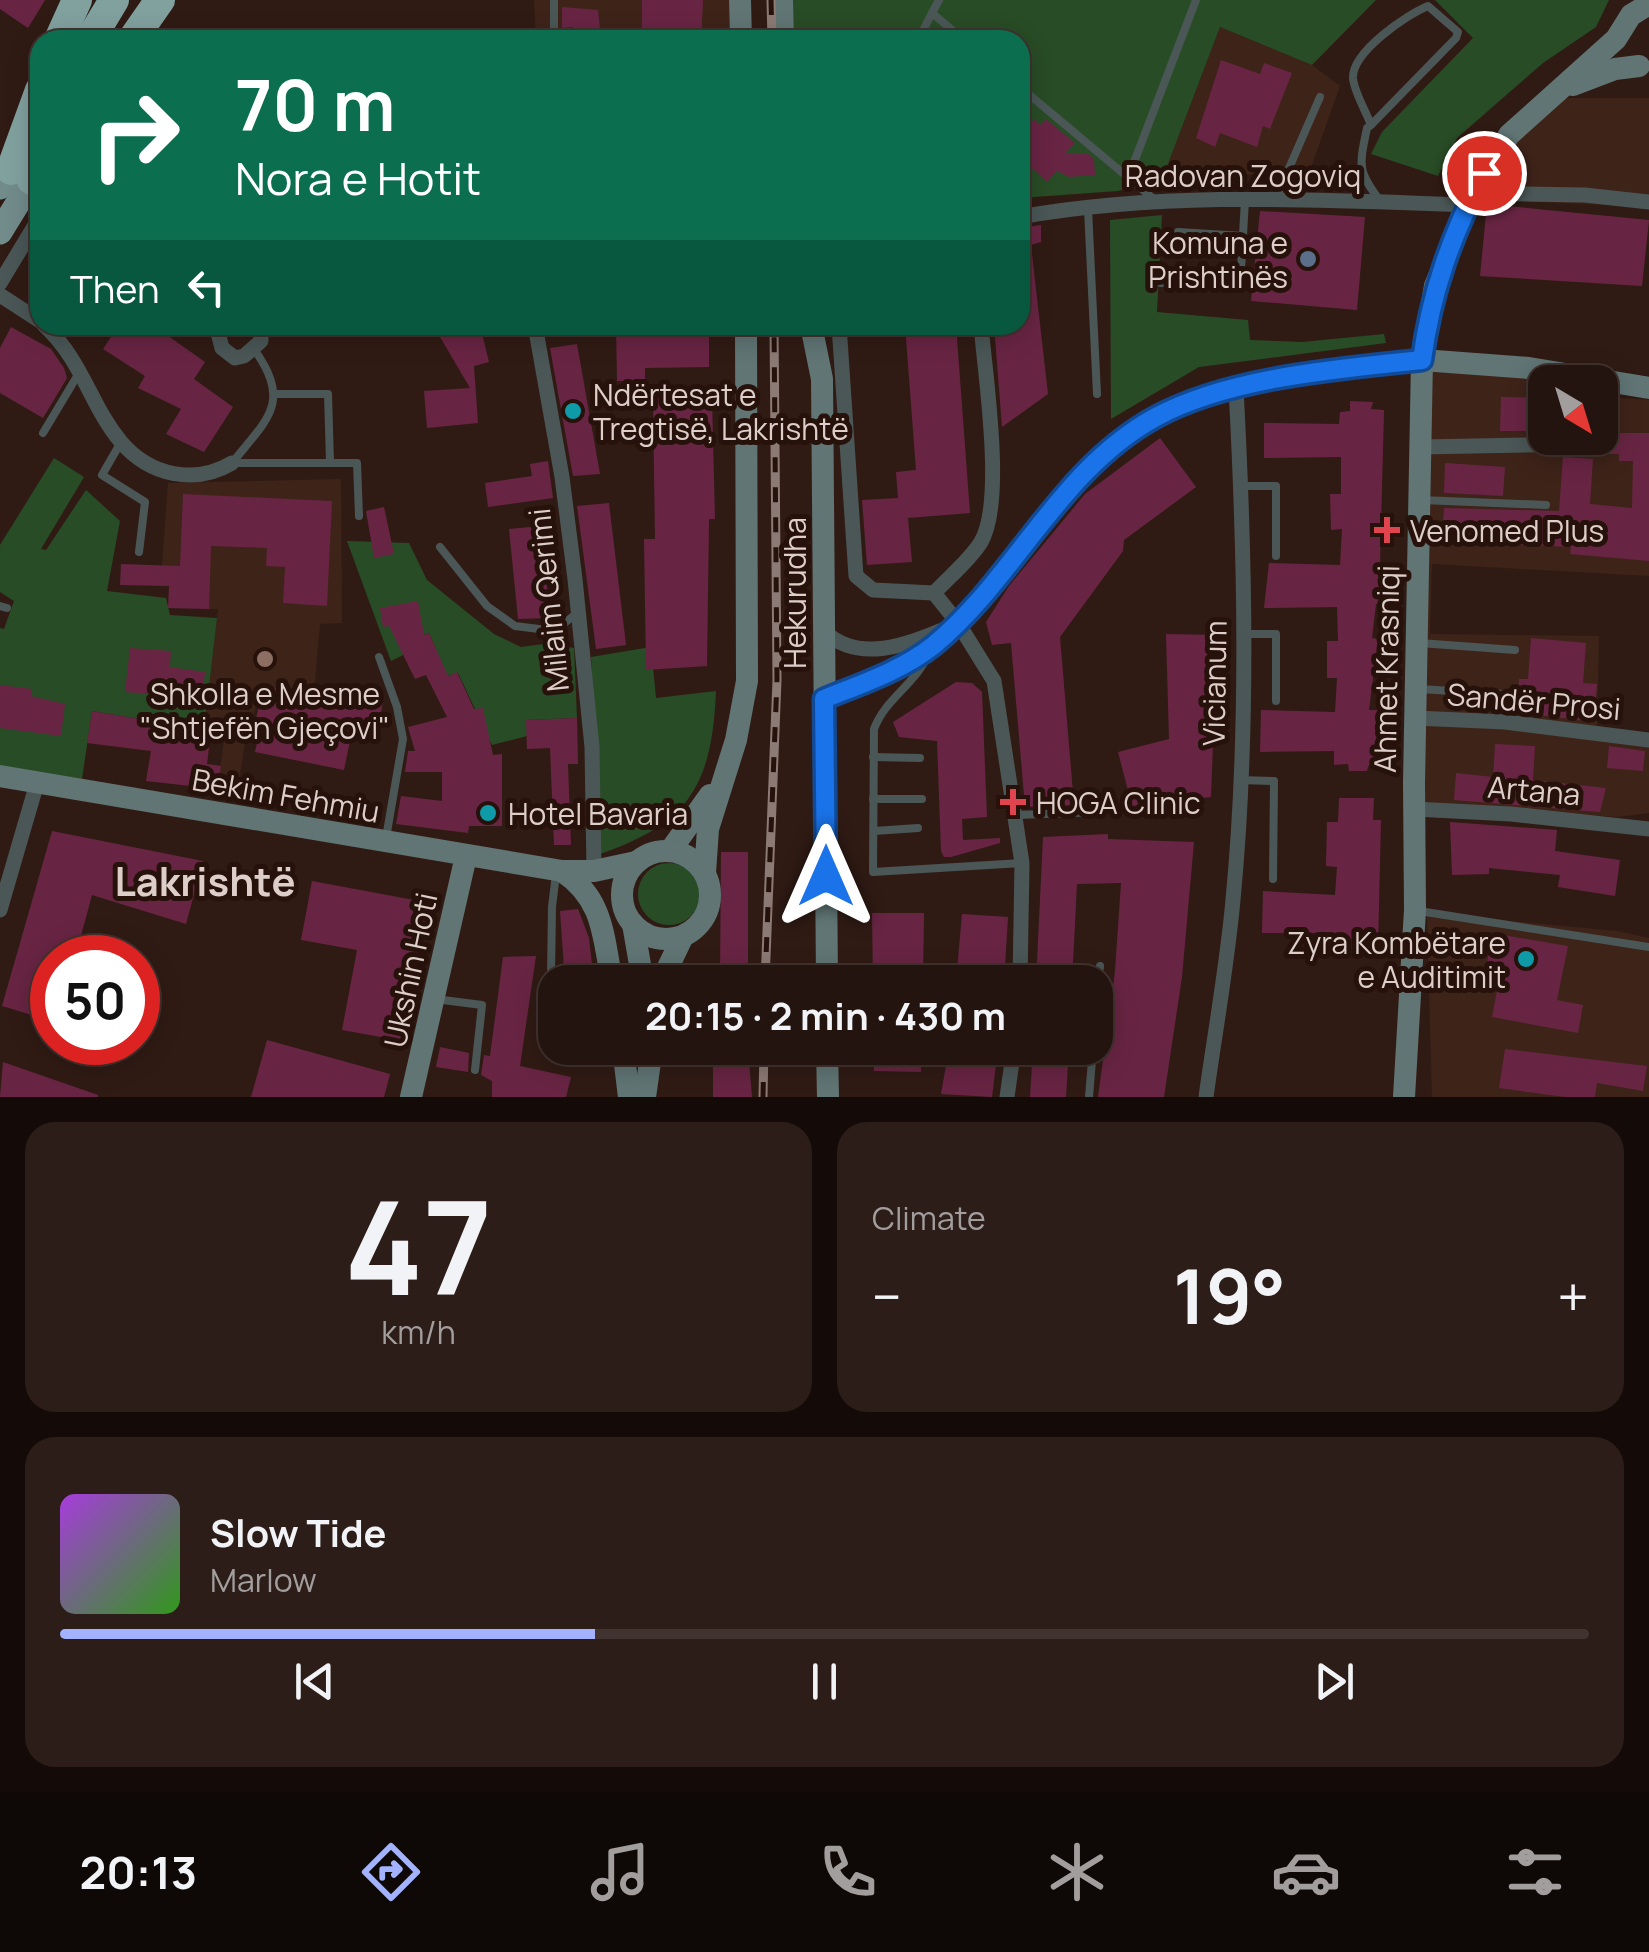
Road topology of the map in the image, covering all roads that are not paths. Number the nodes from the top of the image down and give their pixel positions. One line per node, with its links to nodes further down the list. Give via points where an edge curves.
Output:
1 (77, 0): 13 (highway)
2 (92, 0): 14 (highway)
3 (114, 0): 15 (highway)
4 (142, 0): 16 (highway)
5 (160, 0): 17 (highway)
6 (554, 0): 18 (lane)
7 (740, 0): 19 (main road)
8 (782, 0): 20 (main road)
9 (939, 0): 11 (lane)
10 (1196, 0): 30 (lane)
11 (932, 13): 21 (lane); 22 (lane)
12 (1635, 13): 23 (main road, via 1626,52); 26 (main road, Ahmet Krasniqi)
13 (64, 30)
14 (74, 30)
15 (96, 30)
16 (123, 30)
17 (139, 30)
18 (554, 30)
19 (741, 30)
20 (783, 30)
21 (923, 30)
22 (952, 30)
23 (1644, 68): 26 (main road, Ahmet Krasniqi, via 1596,75)
24 (1030, 95): 30 (lane)
25 (1320, 97): 34 (lane)
26 (1548, 98): 32 (main road, Ahmet Krasniqi, via 1509,135)
27 (1370, 124): 27 (lane, via 1456,38 1453,26 1428,6 1382,35 1358,60 1353,78); 35 (lane, via 1360,165)
28 (30, 147): 29 (highway)
29 (25, 175): 39 (main road)
30 (1128, 178): 33 (lane)
31 (1246, 198): 33 (street, Radovan Zogoviq); 34 (street, Radovan Zogoviq); 42 (lane)
32 (1471, 199): 35 (street, Radovan Zogoviq); 36 (street, Radovan Zogoviq, via 1585,195); 56 (main road, Ahmet Krasniqi, via 1435,286)
33 (1156, 200): 37 (street, Radovan Zogoviq)
34 (1275, 200): 35 (street, Radovan Zogoviq)
35 (1381, 202)
36 (1649, 202)
37 (1088, 205): 38 (street, Radovan Zogoviq); 63 (lane)
38 (1030, 215)
39 (0, 232)
40 (1178, 232): 42 (lane)
41 (30, 234): 44 (street)
42 (1243, 236): 43 (lane, via 1240,287)
43 (1161, 283)
44 (0, 284)
45 (0, 296): 46 (street)
46 (30, 315)
47 (52, 335): 57 (street)
48 (220, 335): 55 (street, via 227,355)
49 (261, 335): 55 (street)
50 (537, 335): 78 (street, Milaim Qerimi)
51 (746, 335): 61 (main road, Hekurudha)
52 (812, 335): 80 (main road, Hekurudha, via 822,379)
53 (840, 335): 77 (street, via 856,576 873,590)
54 (982, 335): 77 (street, via 993,474 986,530)
55 (254, 349): 62 (lane, via 271,372)
56 (1422, 360): 58 (street); 59 (main road, via 1529,368); 67 (main road, Ahmet Krasniqi)
57 (82, 370): 64 (lane); 65 (street)
58 (1236, 388): 70 (street, Vicianum); 79 (street, via 1192,399 1152,420 1088,470)
59 (1649, 388)
60 (644, 391): 61 (lane)
61 (746, 392): 94 (main road, Hekurudha, via 747,681)
62 (275, 394): 68 (lane, via 328,394); 69 (lane, via 271,410)
63 (1097, 394)
64 (43, 434)
65 (121, 442): 69 (street, via 182,477 214,474); 75 (lane, via 102,475 144,502)
66 (1528, 445): 67 (street)
67 (1421, 447): 71 (main road, Ahmet Krasniqi)
68 (330, 462): 69 (lane); 73 (lane, via 357,463)
69 (232, 463)
70 (1241, 486): 76 (lane, via 1276,486); 81 (street, Vicianum)
71 (1420, 500): 72 (lane); 82 (main road, Ahmet Krasniqi)
72 (1546, 505)
73 (359, 516)
74 (440, 547): 78 (lane, via 487,606 514,626 555,631)
75 (139, 552)
76 (1276, 556)
77 (934, 593): 79 (street)
78 (578, 612): 112 (street, Milaim Qerimi, via 592,747)
79 (958, 623): 80 (street, via 893,648 850,646); 83 (street); 102 (street, via 994,681)
80 (825, 632): 88 (main road, Hekurudha)
81 (1242, 634): 89 (lane, via 1276,634); 96 (street, Vicianum)
82 (1416, 642): 84 (lane); 86 (main road, Ahmet Krasniqi)
83 (931, 648): 88 (street); 92 (lane, via 915,680 879,715)
84 (1515, 650)
85 (379, 657): 106 (lane, via 403,739)
86 (1416, 688): 87 (lane); 90 (main road, Ahmet Krasniqi)
87 (1504, 694)
88 (824, 699): 124 (main road, Hekurudha)
89 (1276, 701)
90 (1415, 718): 91 (street, Sandër Prosi); 100 (main road, Ahmet Krasniqi)
91 (1649, 740)
92 (872, 757): 93 (lane); 98 (lane)
93 (920, 758)
94 (726, 766): 107 (main road, Hekurudha); 113 (main road, Hekurudha, via 708,828)
95 (0, 776): 97 (main road, Bekim Fehmiu)
96 (1240, 780): 114 (lane, via 1274,780); 140 (street, Vicianum, via 1233,904)
97 (36, 782): 106 (main road, Bekim Fehmiu); 115 (street)
98 (873, 799): 99 (lane); 105 (lane)
99 (922, 799)
100 (1414, 809): 104 (street, Artana); 116 (main road, Ahmet Krasniqi)
101 (1100, 812): 102 (lane)
102 (1014, 815): 110 (street)
103 (918, 828): 105 (lane)
104 (1649, 829)
105 (874, 831): 110 (lane, via 873,872)
106 (386, 842): 108 (main road, Bekim Fehmiu)
107 (670, 851): 109 (main road); 113 (main road)
108 (466, 856): 111 (main road, Bekim Fehmiu); 126 (main road, Ukshin Hoti)
109 (636, 862): 112 (main road, Bekim Fehmiu); 117 (main road, via 624,883)
110 (1022, 863): 125 (street)
111 (559, 870): 112 (main road, Bekim Fehmiu); 117 (main road, Bekim Fehmiu, via 590,885); 120 (lane); 121 (main road, via 580,883 596,908)
112 (594, 872)
113 (705, 872): 118 (main road, Hekurudha, via 710,902)
114 (1272, 879)
115 (0, 910)
116 (1415, 910): 119 (lane); 141 (main road, Ahmet Krasniqi)
117 (629, 918): 118 (main road, via 656,938); 122 (main road)
118 (683, 936): 123 (main road, Hekurudha)
119 (1649, 946)
120 (551, 965)
121 (608, 965)
122 (639, 965)
123 (669, 965)
124 (827, 965)
125 (1020, 965)
126 (435, 999): 133 (lane, via 482,1005); 134 (main road, Ukshin Hoti)
127 (625, 1065): 135 (main road)
128 (641, 1065): 136 (main road)
129 (649, 1065): 136 (main road)
130 (827, 1065): 137 (main road)
131 (1012, 1065): 138 (street)
132 (1092, 1065): 139 (lane)
133 (476, 1070)
134 (412, 1097)
135 (628, 1097)
136 (642, 1097)
137 (828, 1097)
138 (1007, 1097)
139 (1089, 1097)
140 (1206, 1097)
141 (1404, 1097)

